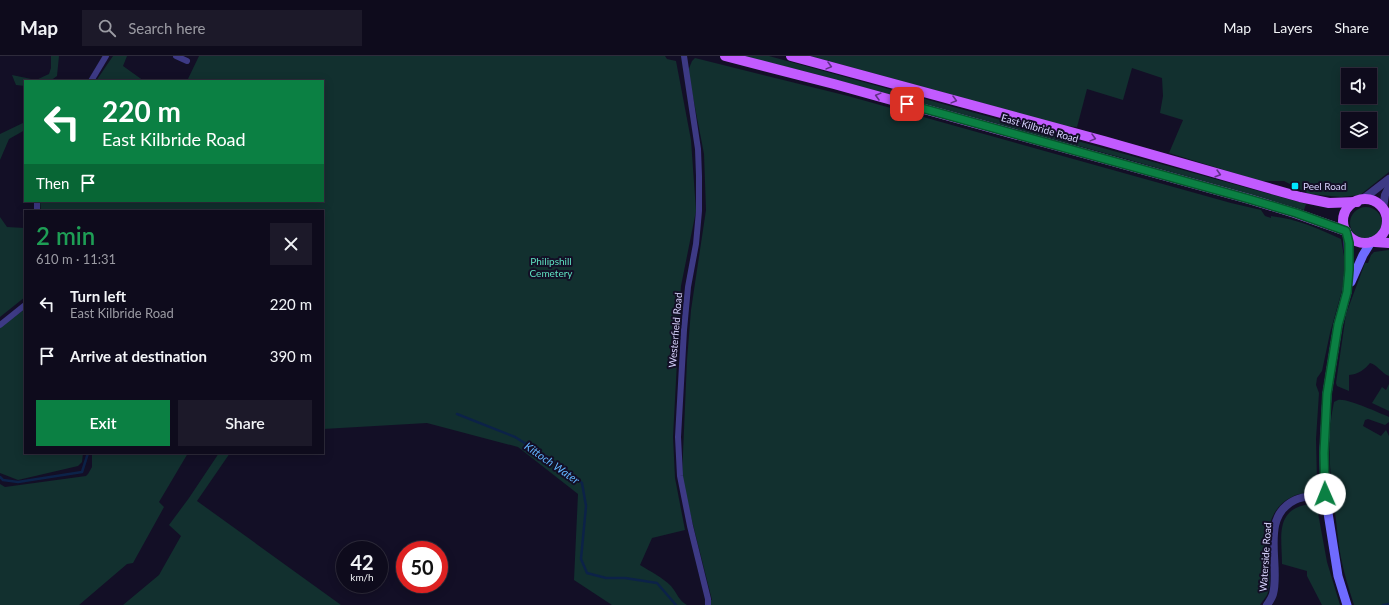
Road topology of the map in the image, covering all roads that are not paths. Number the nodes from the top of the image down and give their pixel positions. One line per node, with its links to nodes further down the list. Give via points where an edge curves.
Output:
1 (106, 56): 7 (street)
2 (176, 56): 6 (street)
3 (684, 56): 19 (street, Westerfield Road, via 698,149 699,183 696,244 684,330 678,437 680,476)
4 (725, 56): 12 (main road, East Kilbride Road, one-way to 4, via 1296,213 1249,199)
5 (791, 56): 10 (main road, East Kilbride Road, one-way to 10, via 1300,197 1329,203)
6 (187, 61)
7 (92, 80)
8 (1389, 179): 10 (street)
9 (1389, 187): 11 (street, via 1385,194)
10 (1358, 201): 11 (main road, via 1372,201); 12 (main road, via 1346,213 1344,224)
11 (1385, 211): 13 (main road, via 1386,228)
12 (1347, 233): 13 (main road, via 1361,243); 15 (main road)
13 (1373, 242): 14 (main road); 15 (main road, via 1363,255)
14 (1389, 243)
15 (1347, 292): 18 (main road, via 1338,325 1327,394)
16 (24, 306): 17 (street)
17 (0, 325)
18 (1325, 494): 20 (street, Waterside Road, via 1295,500 1282,510 1276,523 1274,538 1273,595); 21 (main road, via 1338,576)
19 (708, 605)
20 (1267, 605)
21 (1347, 605)

